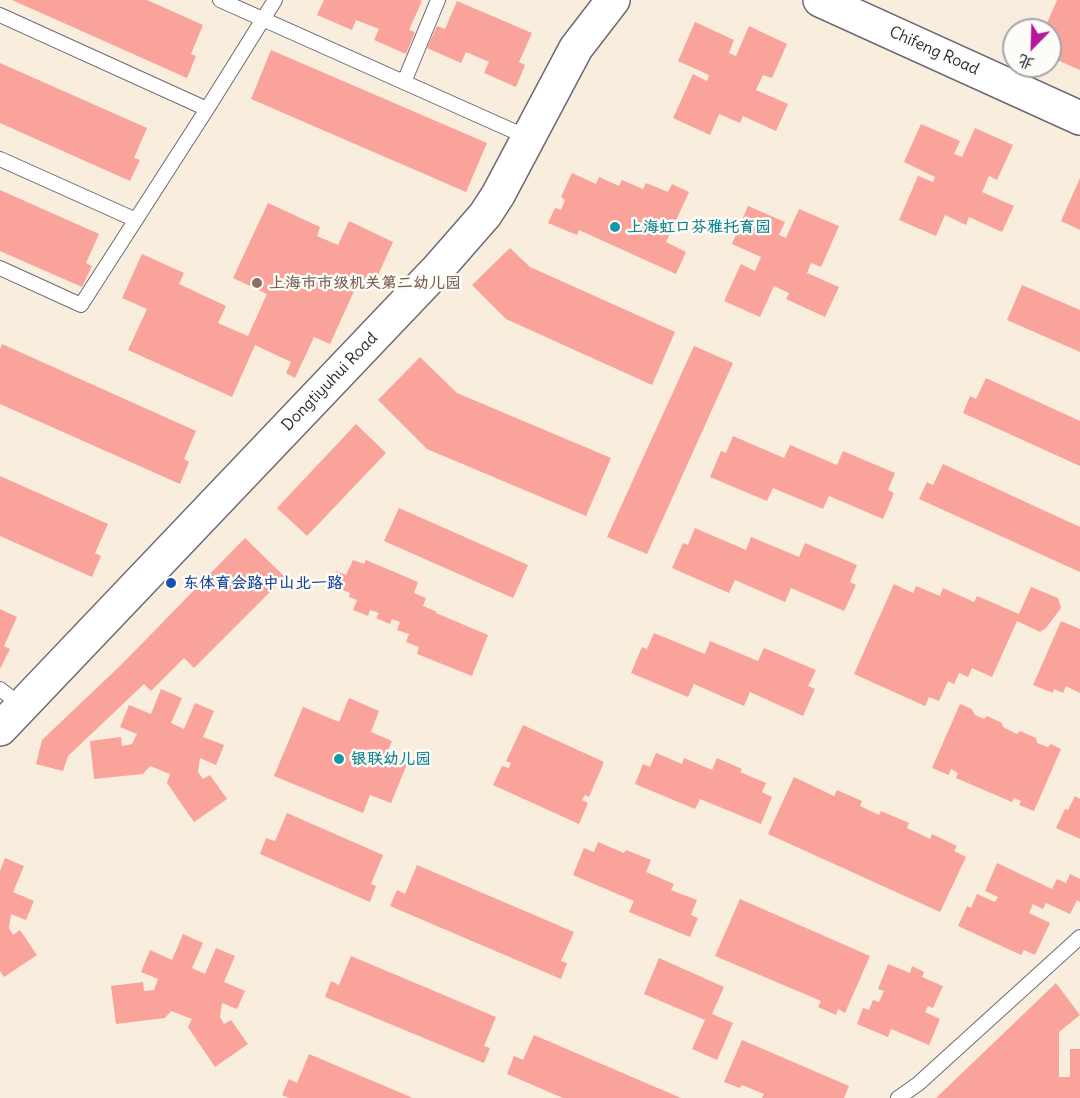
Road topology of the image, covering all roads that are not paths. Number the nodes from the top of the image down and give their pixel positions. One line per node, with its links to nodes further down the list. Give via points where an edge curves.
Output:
1 (220, 0): 7 (lane)
2 (275, 0): 7 (lane)
3 (438, 0): 8 (lane)
4 (613, 0): 11 (street, Dongtiyuhui Road, via 576,48)
5 (820, 0): 10 (street, Chifeng Road)
6 (0, 15): 9 (lane)
7 (263, 19): 8 (lane); 9 (lane)
8 (404, 82): 11 (lane)
9 (207, 109): 13 (lane)
10 (1080, 118)
11 (529, 138): 15 (street, Dongtiyuhui Road, via 485,215 436,271)
12 (0, 159): 13 (lane)
13 (136, 220): 14 (lane, via 81,305)
14 (0, 268)
15 (7, 708)
16 (1080, 937): 17 (lane)
17 (898, 1098)

